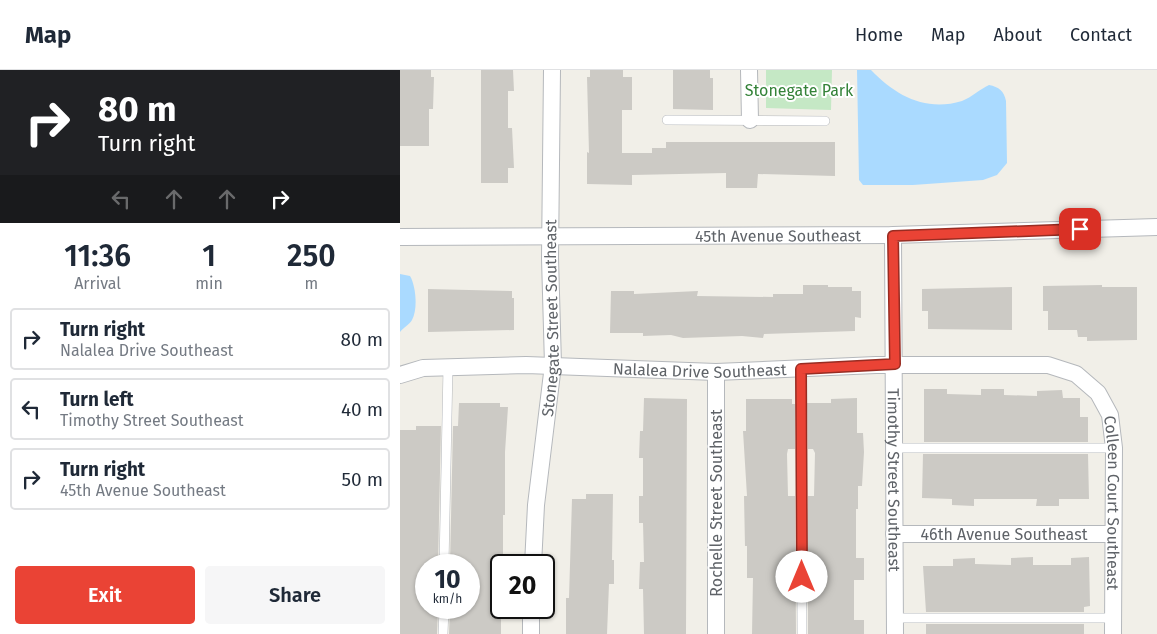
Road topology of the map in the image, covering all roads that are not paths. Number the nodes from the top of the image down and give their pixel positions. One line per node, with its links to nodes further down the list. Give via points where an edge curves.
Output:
1 (552, 70): 7 (street, Stonegate Street Southeast)
2 (749, 70): 4 (street)
3 (667, 120): 4 (lane)
4 (750, 120): 5 (lane)
5 (825, 121)
6 (1156, 226): 8 (street, 45th Avenue Southeast)
7 (550, 236): 8 (street, 45th Avenue Southeast); 9 (street, 45th Avenue Southeast); 11 (street, Stonegate Street Southeast)
8 (893, 236): 10 (street, Timothy Street Southeast)
9 (400, 237)
10 (895, 364): 13 (street, Nalalea Drive Southeast); 16 (street, Nalalea Drive Southeast, via 1048,365 1070,371); 17 (street, Timothy Street Southeast)
11 (553, 365): 12 (street, Nalalea Drive Southeast); 14 (street, Nalalea Drive Southeast); 22 (street, Stonegate Street Southeast, via 536,505)
12 (448, 367): 15 (street, Nalalea Drive Southeast, via 423,368); 21 (lane)
13 (801, 369): 14 (street, Nalalea Drive Southeast); 30 (lane)
14 (716, 372): 29 (street, Rochelle Street Southeast)
15 (400, 375)
16 (1086, 382): 18 (street, Colleen Court Southeast, via 1098,393 1108,411)
17 (893, 448): 18 (lane); 19 (street, Timothy Street Southeast)
18 (1114, 448): 20 (street, Colleen Court Southeast)
19 (894, 534): 20 (street, 46th Avenue Southeast); 25 (street, Timothy Street Southeast)
20 (1114, 534): 26 (street, Colleen Court Southeast)
21 (444, 554)
22 (534, 554)
23 (444, 619): 27 (lane)
24 (531, 619): 28 (street)
25 (895, 626): 26 (lane)
26 (1114, 626)
27 (443, 634)
28 (530, 634)
29 (716, 634)
30 (802, 634)

